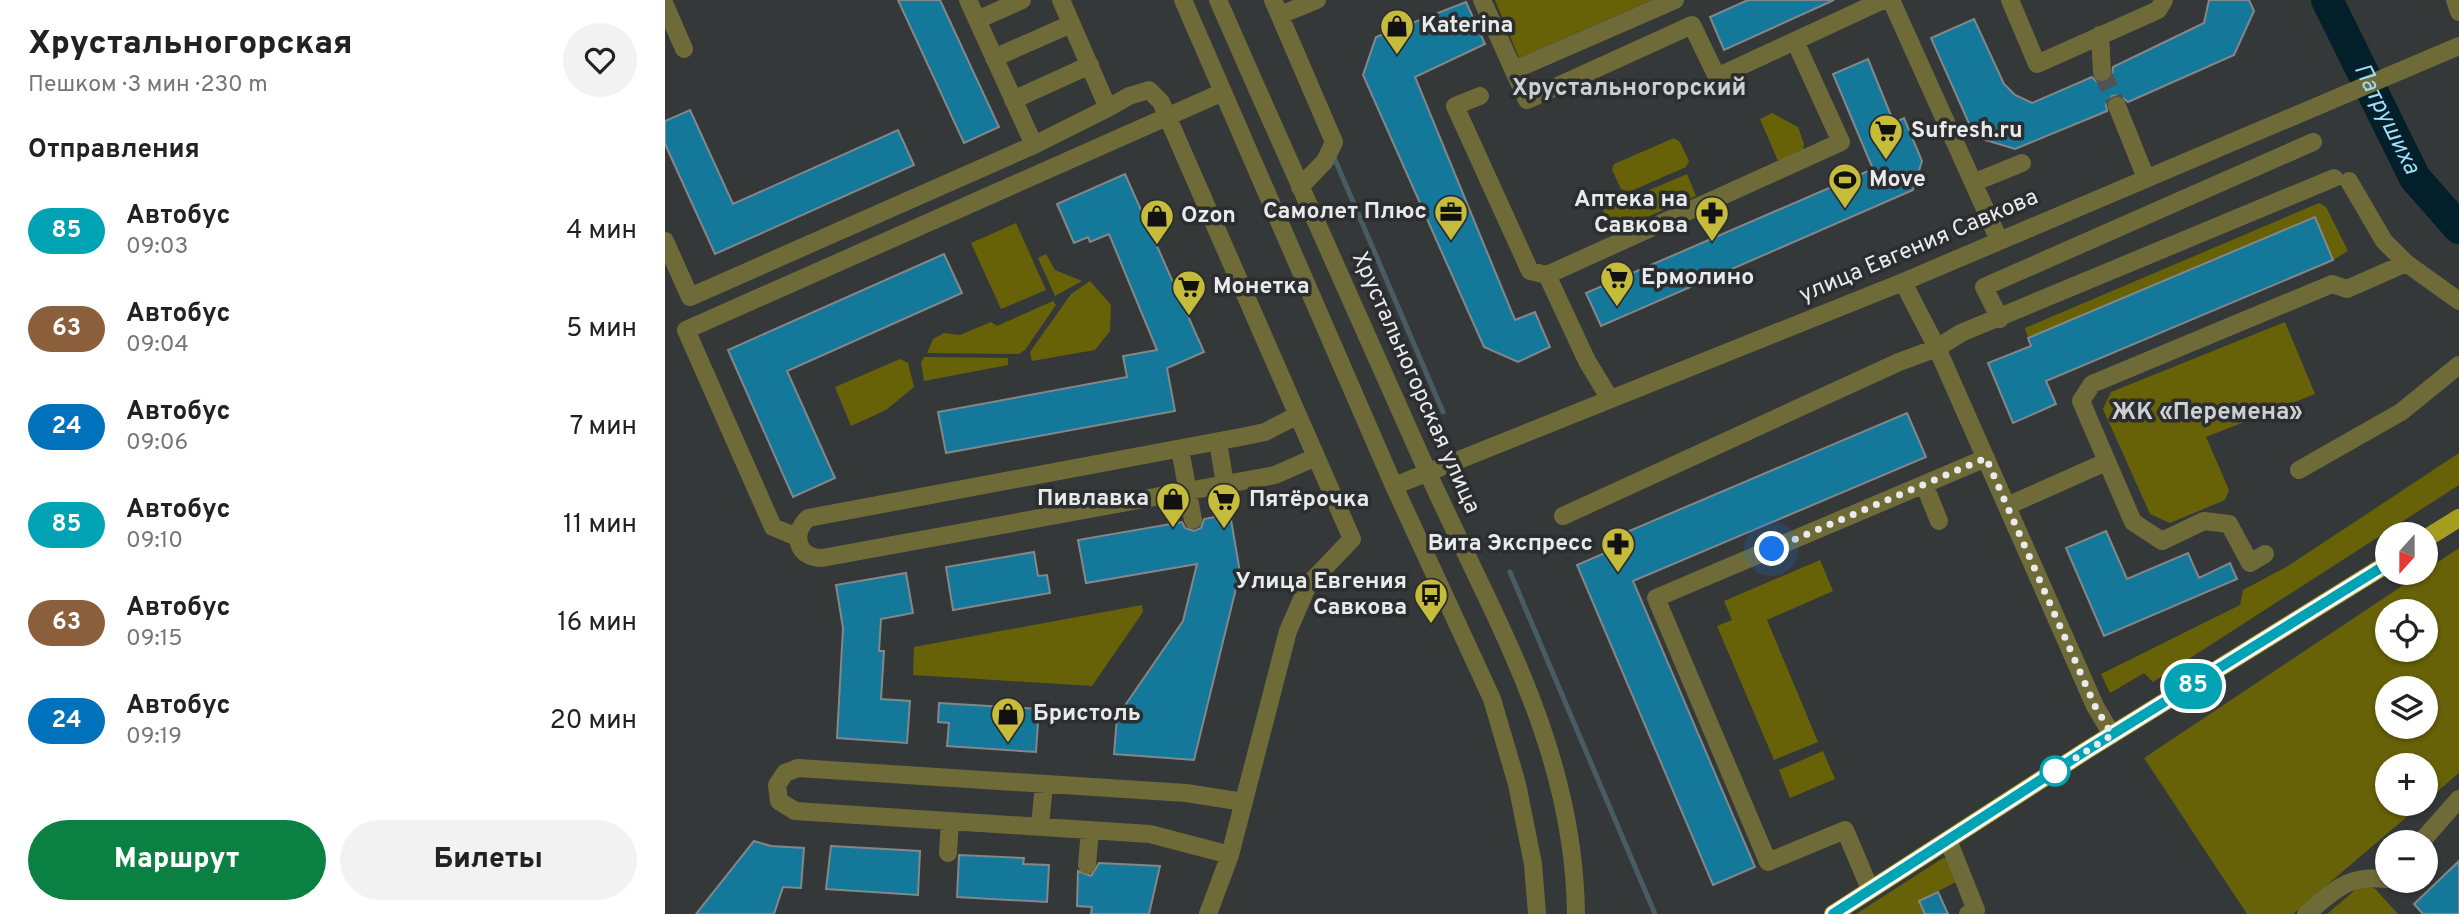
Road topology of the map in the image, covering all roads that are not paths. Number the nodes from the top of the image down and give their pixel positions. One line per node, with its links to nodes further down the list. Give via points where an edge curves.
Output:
1 (968, 0): 17 (street)
2 (1023, 0): 17 (street)
3 (1061, 0): 18 (street)
4 (1218, 0): 38 (street, Хрустальногорская улица)
5 (1317, 0): 15 (street)
6 (1482, 0): 25 (street)
7 (1675, 0): 25 (street)
8 (1883, 0): 20 (street)
9 (1891, 0): 37 (street)
10 (2010, 0): 19 (street, via 2037,64)
11 (2164, 0): 19 (street, via 2158,10)
12 (2455, 0): 16 (street)
13 (1187, 3): 27 (street)
14 (665, 5): 22 (street)
15 (1276, 7): 38 (street, via 1334,142 1325,161)
16 (2459, 12)
17 (977, 20): 23 (street)
18 (1071, 24): 23 (street); 24 (street)
19 (2100, 35): 26 (street)
20 (1795, 41): 25 (street, via 1717,78 1692,25 1527,100); 42 (street, via 1841,142)
21 (2459, 46): 36 (street, улица Евгения Савкова)
22 (684, 49)
23 (994, 58): 29 (street)
24 (1090, 65): 29 (street); 31 (street)
25 (1514, 70)
26 (2102, 72)
27 (1223, 92): 32 (street); 59 (street)
28 (1480, 96): 42 (street, via 1454,106 1530,271)
29 (1013, 100): 34 (street)
30 (2117, 106): 36 (street)
31 (1108, 108): 32 (street, via 1149,90); 34 (street)
32 (1168, 116): 49 (street); 67 (street, via 685,330 773,527)
33 (2313, 142): 45 (street, via 1984,287)
34 (1034, 145): 40 (street, via 690,297)
35 (2022, 163): 37 (street)
36 (2146, 178): 39 (street, улица Евгения Савкова)
37 (1975, 182): 39 (street)
38 (1300, 187): 56 (street, Хрустальногорская улица)
39 (1999, 240): 43 (street, улица Евгения Савкова)
40 (665, 241)
41 (2406, 263): 44 (street); 45 (street, via 2383,241 2341,180); 54 (street, via 2347,289 2332,284 2092,384 2081,401)
42 (1547, 275): 48 (street)
43 (1903, 282): 46 (street); 48 (street, улица Евгения Савкова)
44 (2459, 301)
45 (2000, 319): 46 (street, via 1961,333)
46 (1937, 348): 53 (street); 62 (street)
47 (2459, 365): 55 (street, via 2401,412)
48 (1610, 399): 56 (street, улица Евгения Савкова)
49 (1296, 416): 50 (street, via 1265,432); 52 (street)
50 (1218, 442): 51 (street); 57 (street)
51 (1180, 449): 60 (street); 67 (street, via 808,518)
52 (1316, 457): 57 (street, via 1275,475); 73 (street, via 1352,539 1308,585 1288,631)
53 (1986, 458): 58 (street); 61 (street)
54 (2106, 462): 61 (street); 68 (street, via 2133,522 2162,541 2204,521 2229,524 2251,563)
55 (2299, 471)
56 (1428, 472): 59 (street, улица Евгения Савкова); 86 (street, Хрустальногорская улица, via 1517,661 1547,737 1570,844)
57 (1225, 484): 60 (street)
58 (1924, 484): 65 (street); 83 (street, via 1656,598 1768,862 1845,830)
59 (1394, 486): 85 (street, via 1492,699 1517,784 1533,864)
60 (1187, 491): 64 (street); 67 (street, via 822,558 802,551)
61 (2007, 506): 70 (street)
62 (1563, 516)
63 (2459, 517): 66 (main road)
64 (1192, 520)
65 (1939, 521)
66 (2438, 531)
67 (797, 537)
68 (2265, 555)
69 (2375, 571): 70 (main road)
70 (2112, 735): 78 (main road)
71 (1044, 784): 73 (street, via 1186,793); 74 (street, via 798,768 785,773 777,785 779,801 795,811); 75 (street)
72 (2459, 799): 77 (street)
73 (1244, 802): 80 (street)
74 (950, 821): 75 (street); 79 (street)
75 (1040, 827): 76 (street)
76 (1090, 830): 80 (street, via 1150,834); 81 (street)
77 (2432, 830)
78 (1948, 840): 83 (main road); 88 (street, via 1976,911)
79 (948, 853)
80 (1230, 855): 84 (street)
81 (1087, 865)
82 (2375, 877): 89 (street, via 2338,887)
83 (1870, 889): 87 (main road)
84 (1208, 914)
85 (1537, 914)
86 (1576, 914)
87 (1833, 914)
88 (1968, 914)
89 (2306, 914)

